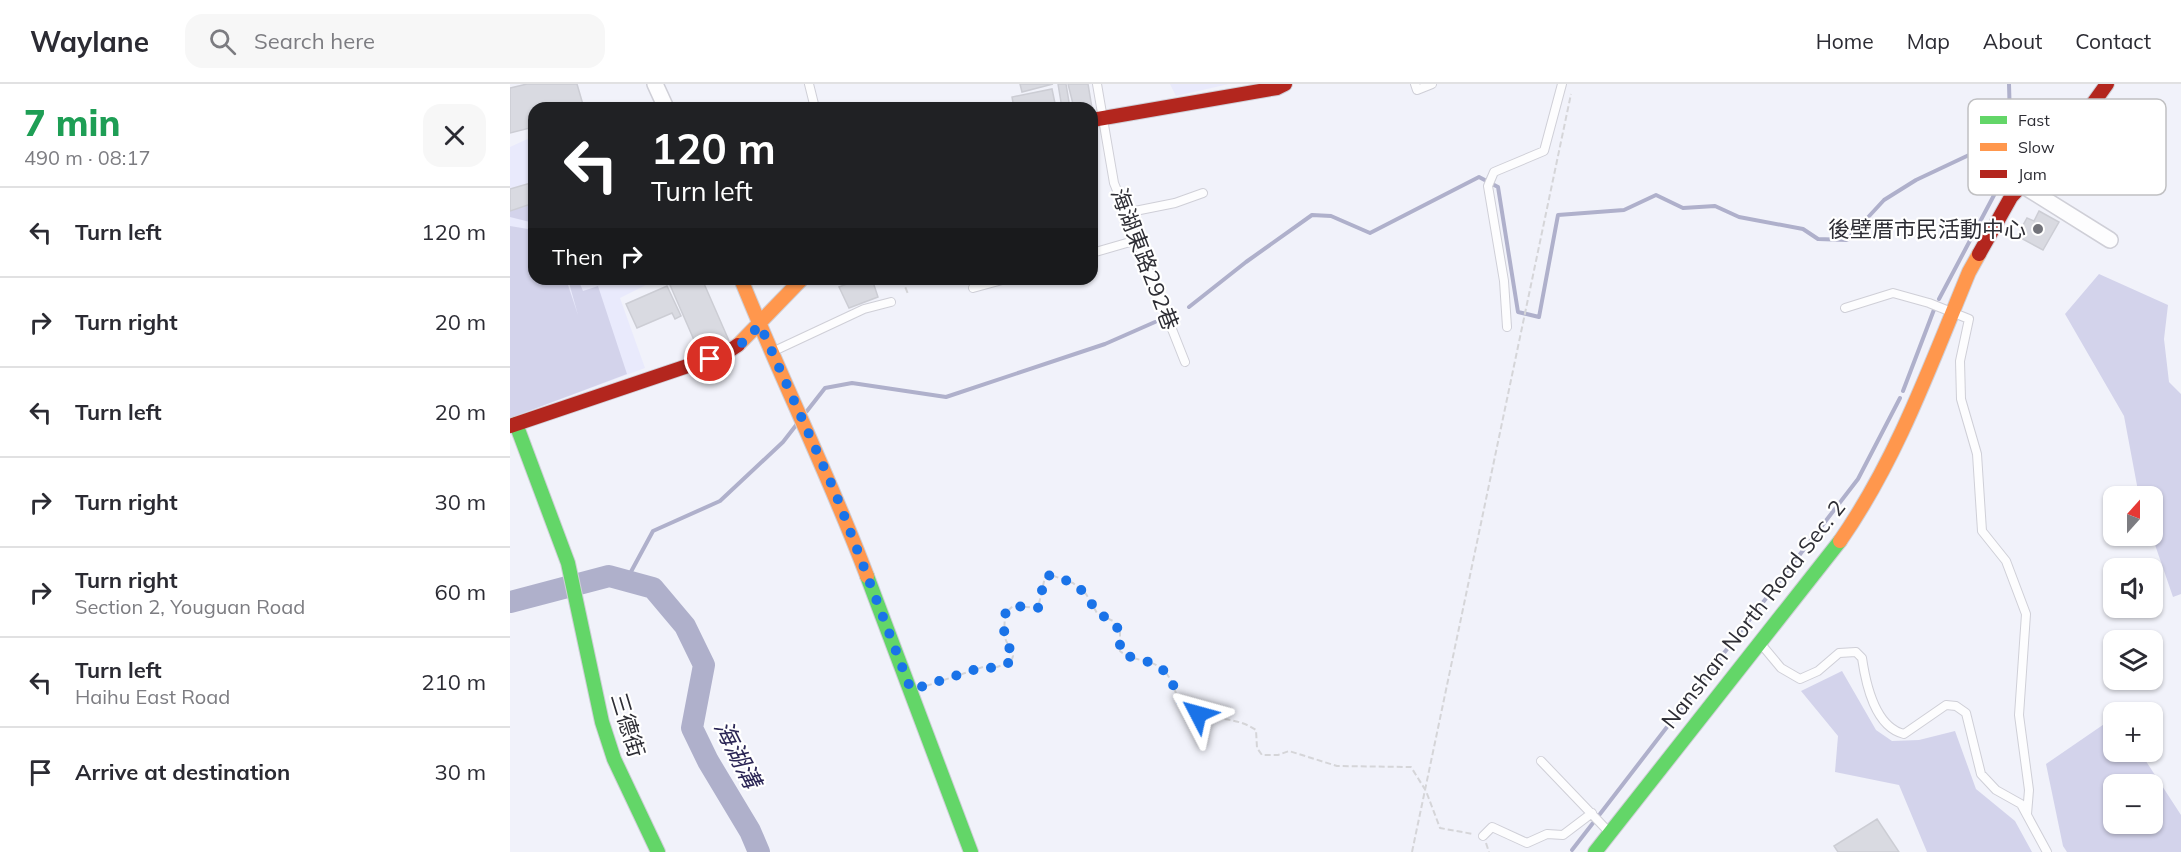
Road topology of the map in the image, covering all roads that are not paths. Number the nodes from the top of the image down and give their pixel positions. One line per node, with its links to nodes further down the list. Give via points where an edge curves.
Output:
1 (655, 84): 10 (street)
2 (808, 84): 11 (lane)
3 (1097, 84): 12 (lane, 海湖東路292巷)
4 (1285, 84): 13 (street)
5 (1414, 84): 6 (lane, via 1417,90)
6 (1432, 84)
7 (1562, 84): 30 (lane, via 1544,151 1494,172 1490,182)
8 (2107, 84): 9 (street, Nanshan North Road Sec. 2)
9 (2096, 99)
10 (663, 102)
11 (813, 102)
12 (1097, 102)
13 (1098, 120)
14 (1098, 124): 18 (lane, 海湖東路292巷)
15 (1203, 193): 18 (lane)
16 (2013, 195): 28 (street, Nanshan North Road Sec. 2)
17 (2038, 195): 20 (street)
18 (1125, 213): 19 (lane, 海湖東路292巷)
19 (1137, 240): 21 (lane); 32 (lane, 海湖東路292巷)
20 (2110, 240)
21 (1098, 251)
22 (743, 285): 29 (street)
23 (797, 285): 29 (street)
24 (984, 285): 25 (lane)
25 (973, 288)
26 (891, 302): 31 (lane, via 864,309)
27 (1845, 308): 28 (lane, via 1893,293)
28 (1952, 312): 34 (street, Nanshan North Road Sec. 2, via 1899,439 1858,515); 37 (lane, via 1969,319 1960,361 1961,399 1977,454 1982,531 2006,561 2026,614 2019,715 2029,790)
29 (760, 325): 31 (street); 33 (street, via 726,353)
30 (1507, 327)
31 (771, 352): 41 (street, via 835,492)
32 (1185, 362)
33 (513, 425): 40 (street, 三德街, via 568,563 602,722 614,759)
34 (1760, 643): 37 (lane, via 1780,668 1800,679 1818,671 1839,653 1856,652 1862,658 1880,718 1894,732 1904,734 1946,705 1956,706 1966,713 1981,774 1996,790 2021,804); 38 (street, Nanshan North Road Sec. 2)
35 (1541, 761): 36 (lane)
36 (1592, 813): 38 (lane); 39 (lane, via 1563,835 1547,834 1527,843 1492,827)
37 (2026, 814): 43 (lane)
38 (1610, 832): 42 (street, Nanshan North Road Sec. 2)
39 (1483, 836)
40 (658, 852)
41 (971, 852)
42 (1595, 852)
43 (2047, 852)

